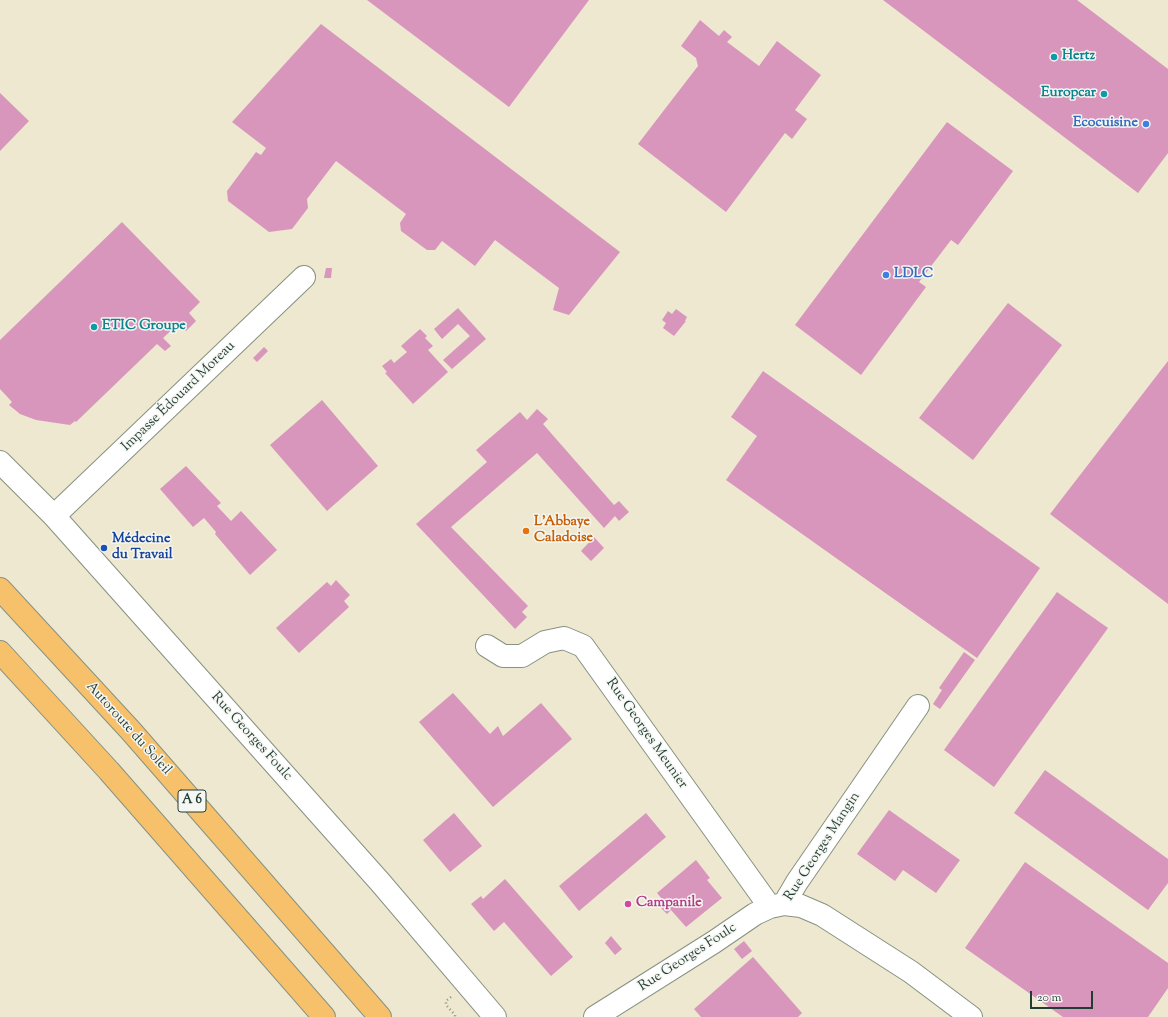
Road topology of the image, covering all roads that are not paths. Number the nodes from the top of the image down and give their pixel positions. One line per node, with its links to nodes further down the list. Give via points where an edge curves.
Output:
1 (304, 278): 3 (street, Impasse Édouard Moreau)
2 (0, 462): 3 (street, Rue Georges Foulc)
3 (54, 516): 11 (street, Rue Georges Foulc, via 380,882)
4 (0, 589): 10 (highway, Autoroute du Soleil / A 6, via 137,737)
5 (487, 646): 8 (street, Rue Georges Meunier, via 503,656 522,656 545,642 564,638 583,646)
6 (0, 652): 9 (highway, via 109,771)
7 (918, 706): 8 (street, Rue Georges Mangin)
8 (777, 906): 12 (street, Rue Georges Foulc, via 755,914); 13 (street, Rue Georges Mangin, via 801,906 822,915 911,972)
9 (324, 1017)
10 (380, 1017)
11 (495, 1017)
12 (595, 1017)
13 (971, 1017)

